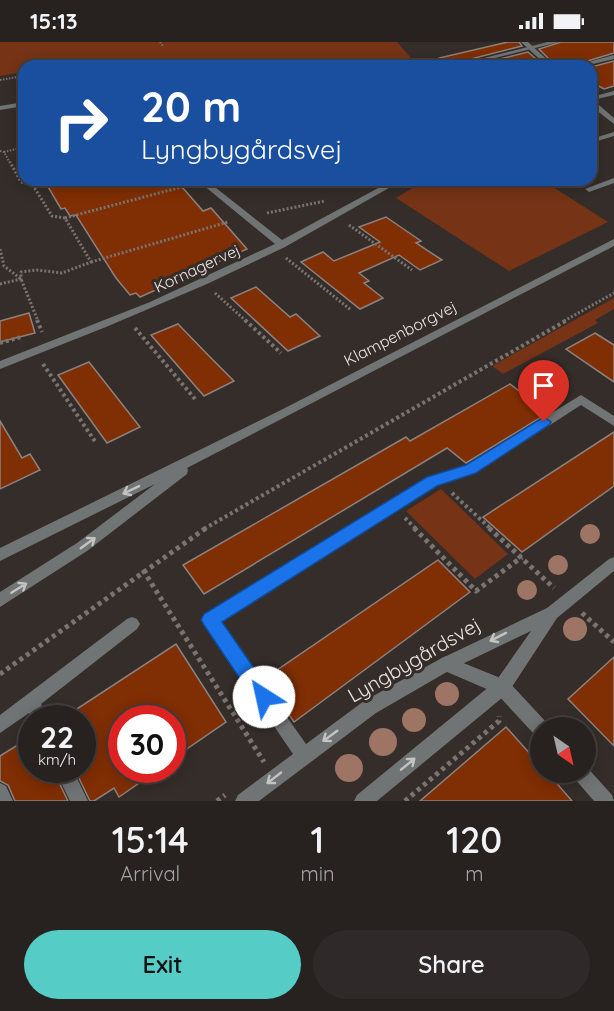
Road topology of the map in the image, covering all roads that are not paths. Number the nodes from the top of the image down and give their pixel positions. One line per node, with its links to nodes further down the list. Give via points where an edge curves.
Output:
1 (524, 42): 3 (street)
2 (556, 42): 3 (street)
3 (530, 47): 5 (street); 6 (street)
4 (614, 57): 7 (street)
5 (479, 60)
6 (544, 60)
7 (597, 61)
8 (614, 93): 9 (street)
9 (597, 99)
10 (18, 105): 12 (street)
11 (597, 106): 13 (street)
12 (0, 108)
13 (614, 122)
14 (612, 136): 15 (street)
15 (597, 140)
16 (614, 180): 19 (street)
17 (208, 186): 21 (street)
18 (389, 186): 21 (street, Kornagervej)
19 (589, 189)
20 (614, 242): 24 (street, Klampenborgvej)
21 (278, 247): 22 (street, Kornagervej, via 125,317)
22 (0, 365)
23 (614, 422): 36 (street, via 581,399 471,469 438,480 392,506 210,620)
24 (202, 455): 25 (street, Klampenborgvej, one-way to 25); 27 (street, Klampenborgvej, one-way to 24, via 82,547)
25 (0, 555)
26 (614, 563): 28 (street, Lyngbygårdsvej)
27 (0, 600)
28 (552, 613): 30 (street, Lyngbygårdsvej, one-way to 30); 31 (street, Lyngbygårdsvej)
29 (132, 624): 32 (street)
30 (446, 664): 31 (street); 36 (street, Lyngbygårdsvej, one-way to 36, via 370,707)
31 (502, 687): 34 (street); 43 (street, Lyngbygårdsvej, one-way to 31)
32 (31, 701): 33 (street); 35 (street)
33 (33, 705)
34 (530, 717)
35 (0, 725)
36 (304, 755): 42 (street, Lyngbygårdsvej, one-way to 42)
37 (70, 783): 41 (street)
38 (590, 783): 44 (street)
39 (0, 792): 40 (street)
40 (4, 801)
41 (79, 801)
42 (244, 801)
43 (363, 801)
44 (606, 801)

